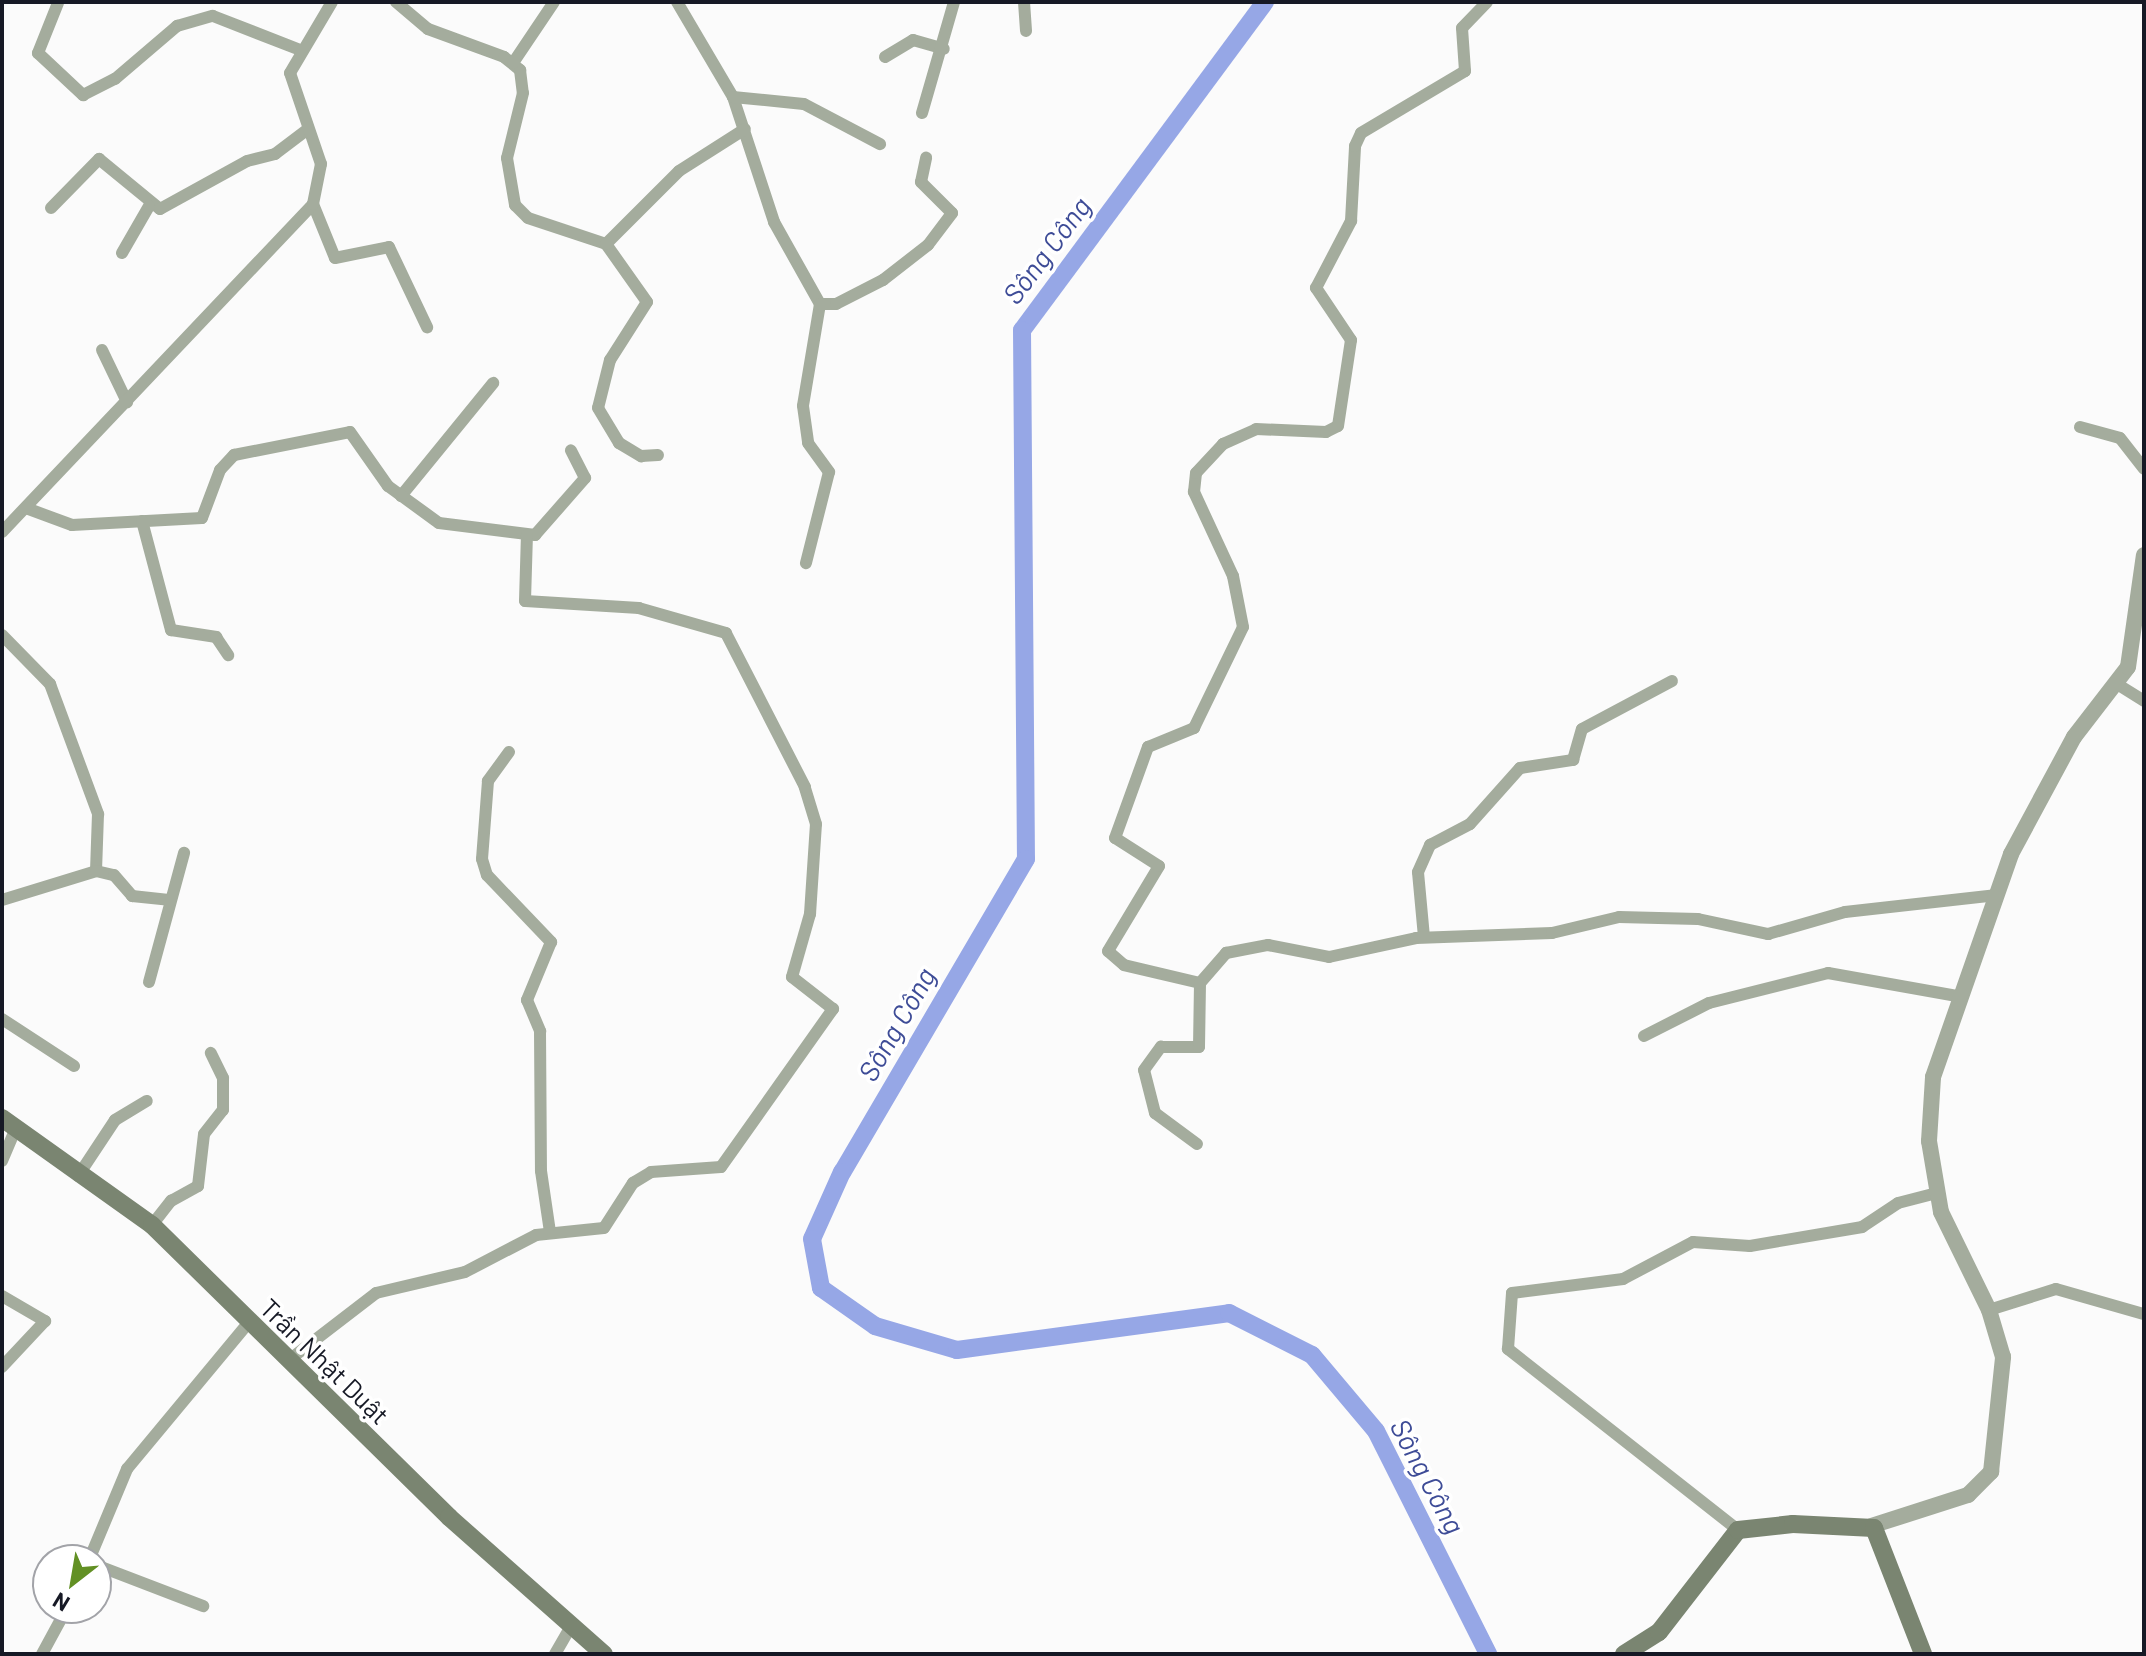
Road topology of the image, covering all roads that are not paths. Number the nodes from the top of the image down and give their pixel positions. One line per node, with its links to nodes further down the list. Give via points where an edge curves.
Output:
1 (332, 2): 11 (street)
2 (396, 2): 13 (street, via 428,29)
3 (554, 2): 13 (street)
4 (677, 2): 14 (street)
5 (954, 2): 10 (street)
6 (1024, 2): 9 (street)
7 (1487, 2): 54 (street, via 1462,28 1465,71 1361,133 1355,146 1351,221 1316,288 1351,340 1338,426 1326,432 1256,429 1223,444 1196,473 1194,492 1233,576 1243,627 1194,728 1148,747 1115,838 1159,866 1108,951 1124,965)
8 (58, 3): 11 (street, via 38,53 83,95 110,83 177,26 213,16)
9 (1026, 31)
10 (944, 49): 12 (street, via 913,40); 15 (street)
11 (300, 50): 16 (street, via 291,83)
12 (885, 57)
13 (513, 63): 23 (street, via 523,82 507,158 515,205 528,218)
14 (733, 97): 17 (street); 18 (street, via 804,104)
15 (922, 113)
16 (308, 129): 20 (street, via 323,175); 21 (street, via 275,154 247,161 160,209)
17 (745, 129): 23 (street, via 672,177); 25 (street, via 774,222)
18 (880, 144)
19 (926, 158): 25 (street, via 921,182 952,213 928,245 883,280 836,304)
20 (313, 204): 26 (street, via 335,258 389,247); 29 (street)
21 (149, 206): 22 (street, via 99,159); 24 (street)
22 (51, 208)
23 (606, 244): 32 (street, via 648,306 610,360 598,408 619,443 641,456)
24 (122, 253)
25 (820, 304): 40 (street, via 803,406 808,443 829,472)
26 (427, 327)
27 (102, 350): 29 (street)
28 (493, 383): 34 (street)
29 (127, 402): 35 (street)
30 (2080, 427): 33 (street, via 2120,438)
31 (571, 450): 38 (street, via 583,483 546,529)
32 (658, 455)
33 (2144, 469)
34 (401, 496): 36 (street, via 350,432 243,451 220,470 207,515); 38 (street, via 448,526)
35 (26, 508): 36 (street, via 72,525); 37 (street)
36 (142, 521): 42 (street, via 171,630 216,637)
37 (2, 532)
38 (527, 535): 67 (street, via 525,601 639,608 726,633 807,792 816,824 810,914 792,977 833,1009 721,1167 651,1172 633,1183 604,1228)
39 (2144, 555): 44 (street, via 2131,655)
40 (806, 563)
41 (2, 635): 48 (street, via 50,684 98,814)
42 (228, 655)
43 (1672, 681): 52 (street, via 1582,729 1573,760 1520,768 1470,824 1430,845 1418,872)
44 (2117, 684): 45 (street); 49 (street, via 2074,737 2011,854)
45 (2144, 701)
46 (509, 752): 67 (street, via 488,781 482,859 487,875 551,942 527,1000 540,1031 541,1171)
47 (184, 853): 51 (street)
48 (96, 871): 50 (street); 51 (street, via 114,875 132,896)
49 (1997, 895): 52 (street, via 1834,914 1768,934 1698,919 1619,917 1552,933); 55 (street)
50 (2, 900)
51 (169, 900): 53 (street)
52 (1424, 937): 54 (street, via 1329,957 1259,946 1219,956)
53 (149, 982)
54 (1200, 983): 62 (street, via 1199,1047 1161,1047 1144,1070 1155,1113)
55 (1957, 996): 57 (street, via 1828,973 1765,995 1709,1003); 65 (street, via 1929,1110)
56 (2, 1019): 59 (street)
57 (1644, 1036)
58 (211, 1053): 66 (street, via 223,1078 223,1110 204,1134 198,1186 171,1201)
59 (74, 1066)
60 (147, 1101): 64 (street, via 115,1120)
61 (8, 1124): 63 (street); 64 (main road, Trần Nhật Duật)
62 (1197, 1144)
63 (2, 1161)
64 (78, 1176): 66 (main road, Trần Nhật Duật)
65 (1937, 1193): 69 (street); 75 (street, via 1898,1203 1862,1227 1750,1246 1693,1242 1623,1279 1512,1293 1508,1349)
66 (152, 1225): 71 (main road, Trần Nhật Duật)
67 (550, 1232): 72 (street, via 465,1272 376,1293)
68 (2, 1296): 73 (street, via 45,1321)
69 (1989, 1310): 70 (street, via 2056,1289); 74 (street, via 2004,1369 1991,1472 1968,1495)
70 (2144, 1314)
71 (248, 1323): 72 (main road, Trần Nhật Duật); 76 (street, via 127,1469)
72 (289, 1360): 80 (main road, Trần Nhật Duật)
73 (2, 1367)
74 (1871, 1526): 75 (main road); 85 (main road)
75 (1738, 1530): 84 (main road, via 1659,1632)
76 (96, 1544)
77 (112, 1571): 78 (street)
78 (203, 1606)
79 (58, 1624): 81 (street)
80 (572, 1625): 82 (street); 83 (main road, Trần Nhật Duật)
81 (42, 1654)
82 (555, 1654)
83 (604, 1654)
84 (1624, 1654)
85 (1923, 1654)

